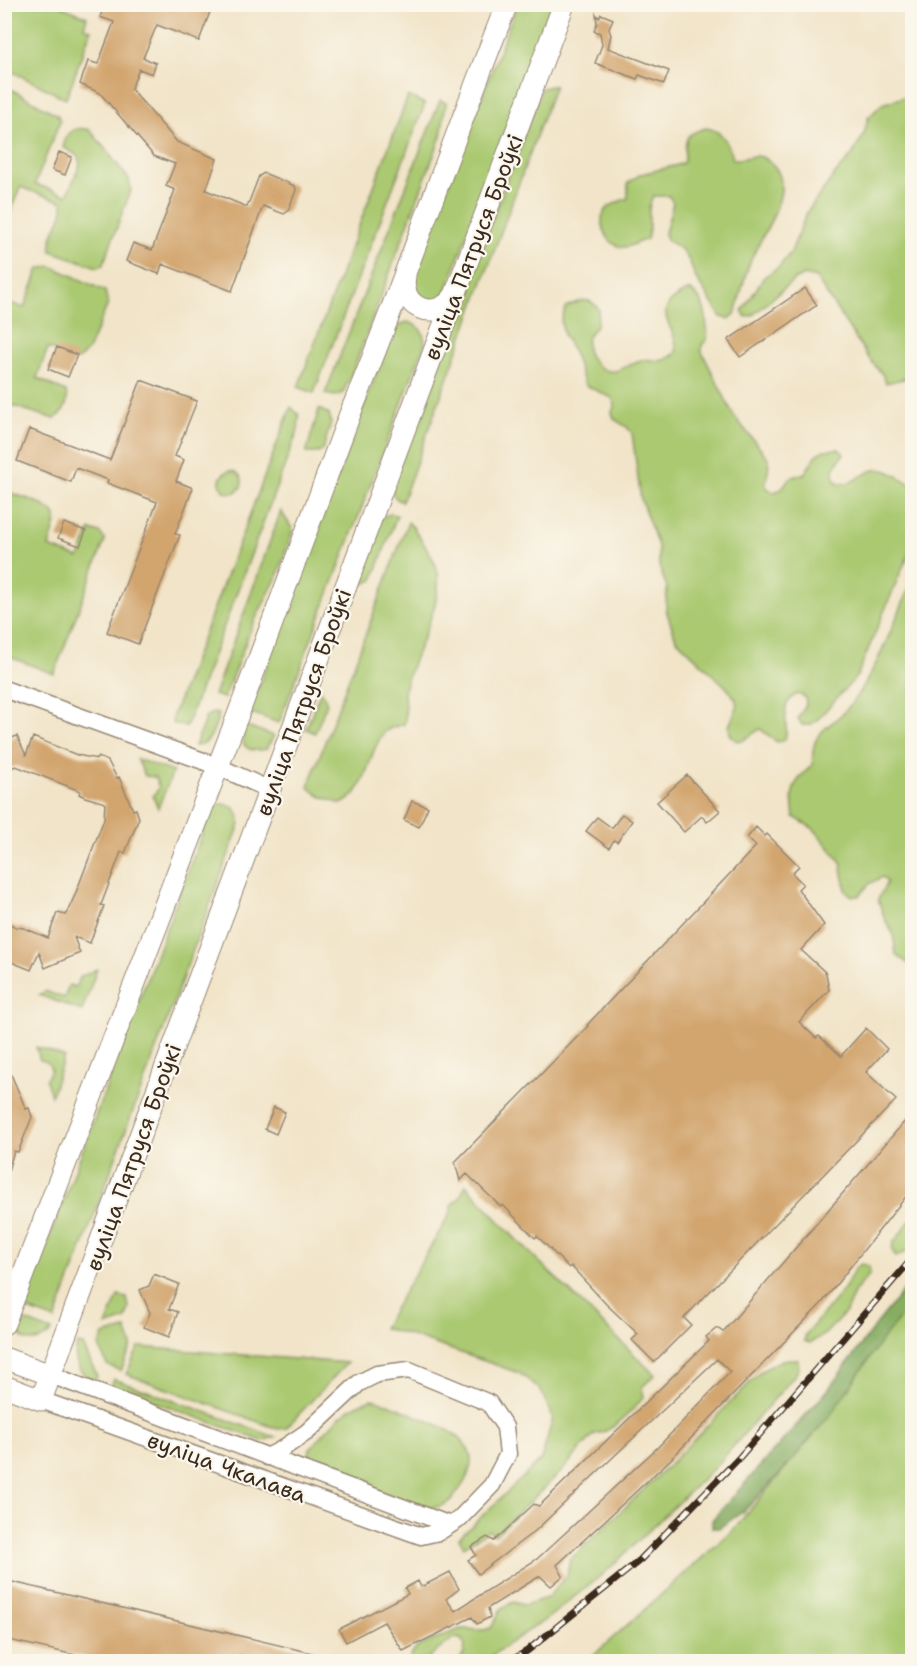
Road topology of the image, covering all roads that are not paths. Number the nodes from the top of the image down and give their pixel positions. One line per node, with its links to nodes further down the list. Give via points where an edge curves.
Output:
1 (507, 4): 3 (main road)
2 (564, 4): 4 (main road, вуліца Пятруся Броўкі)
3 (405, 275): 4 (main road, via 406,294 419,307 440,308); 5 (main road)
4 (455, 294): 6 (main road, вуліца Пятруся Броўкі)
5 (386, 327): 6 (main road, via 403,318 416,318 432,333); 8 (main road)
6 (435, 348): 9 (main road, вуліца Пятруся Броўкі)
7 (4, 689): 8 (street)
8 (217, 766): 9 (street); 10 (main road)
9 (270, 790): 12 (main road, вуліца Пятруся Броўкі)
10 (4, 1324)
11 (4, 1358): 12 (main road, вуліца Чкалава)
12 (51, 1375): 14 (main road, вуліца Пятруся Броўкі); 15 (street, вуліца Чкалава)
13 (4, 1386): 14 (main road, вуліца Чкалава)
14 (41, 1400): 16 (street, вуліца Чкалава, via 420,1536)
15 (267, 1457): 16 (street, вуліца Чкалава); 16 (street, вуліца Чкалава, via 307,1432 359,1383 377,1374 409,1370 489,1403 505,1427 508,1454 492,1485)
16 (450, 1525)

